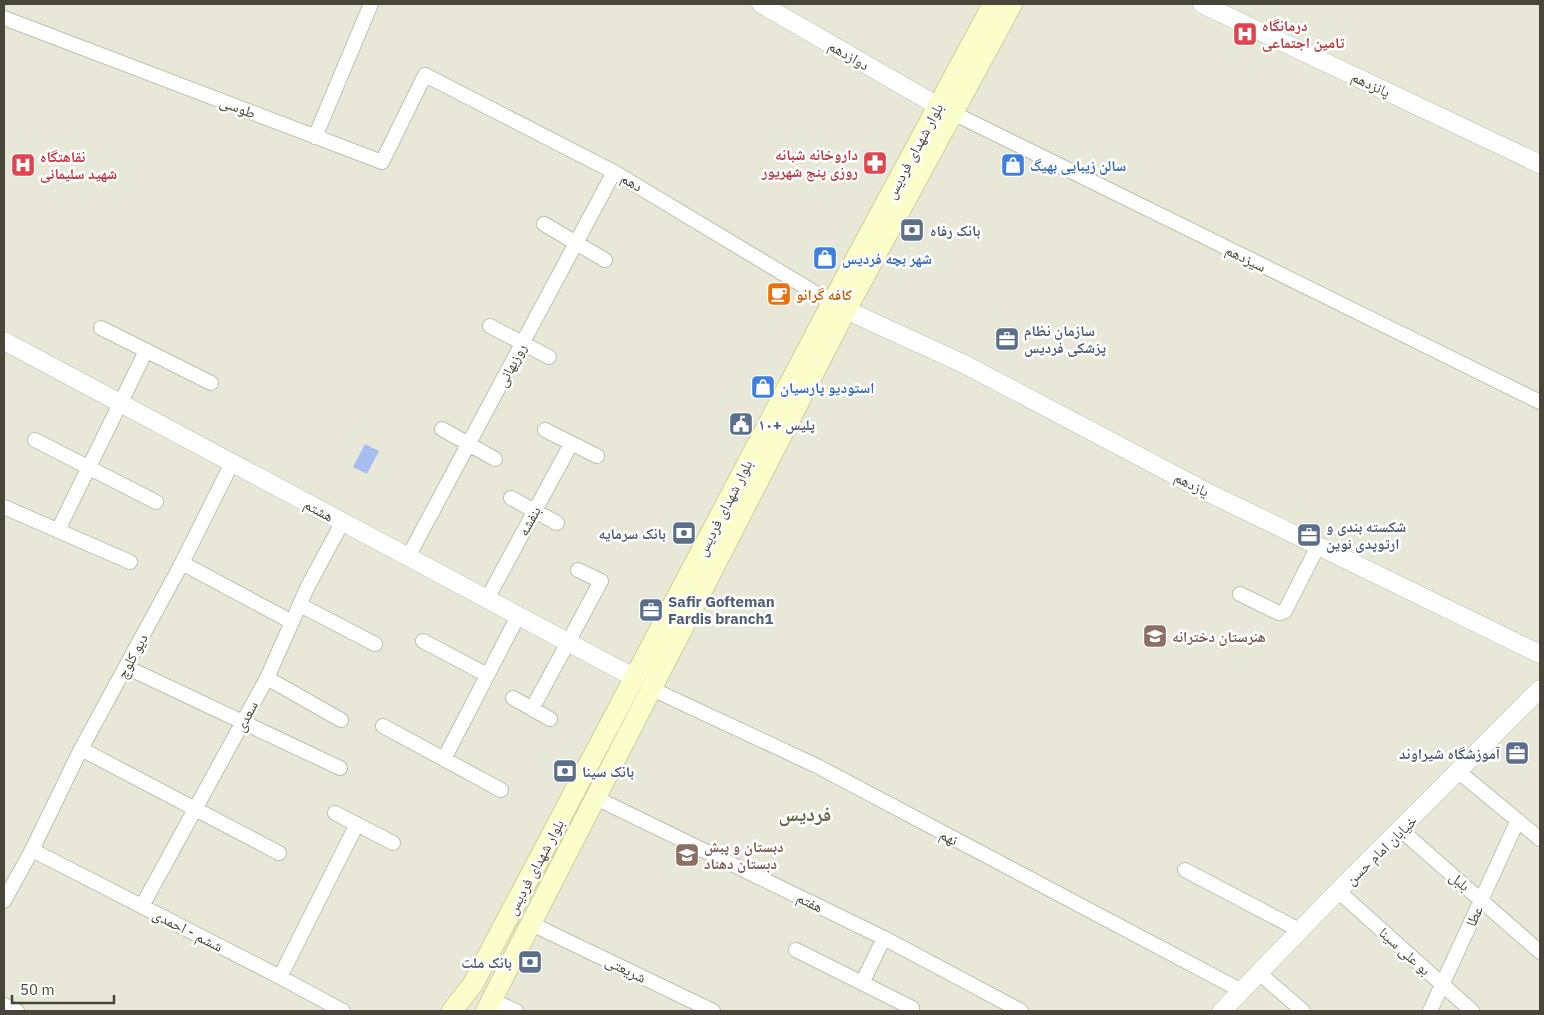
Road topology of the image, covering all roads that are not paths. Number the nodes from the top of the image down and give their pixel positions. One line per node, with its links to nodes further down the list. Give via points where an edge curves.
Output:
1 (371, 4): 9 (street)
2 (761, 4): 8 (street, دوازدهم)
3 (993, 4): 8 (main road, بلوار شهدای فردیس)
4 (1012, 4): 8 (main road, بلوار شهدای فردیس)
5 (1202, 4): 10 (street, پانزدهم)
6 (4, 18): 9 (street, طوسی)
7 (425, 75): 9 (street, طوسی, via 382,162); 11 (street, دهم)
8 (946, 110): 15 (main road, بلوار شهدای فردیس); 23 (street, سیزدهم)
9 (315, 137)
10 (1540, 164)
11 (614, 172): 13 (street, روزبهانی); 15 (street, دهم)
12 (544, 224): 13 (street)
13 (576, 243): 14 (street); 19 (street, روزبهانی)
14 (605, 260)
15 (839, 306): 41 (street, یازدهم, via 964,364 1203,490); 58 (main road, بلوار شهدای فردیس); 59 (main road, بلوار شهدای فردیس)
16 (490, 326): 19 (street)
17 (101, 328): 20 (street)
18 (4, 341): 24 (street, هشتم)
19 (523, 344): 21 (street); 28 (street, روزبهانی)
20 (146, 351): 22 (street); 24 (street)
21 (549, 357)
22 (212, 384)
23 (1540, 402)
24 (120, 404): 32 (street, هشتم); 33 (street)
25 (442, 429): 28 (street)
26 (545, 430): 29 (street)
27 (35, 440): 33 (street)
28 (469, 443): 31 (street); 42 (street, روزبهانی)
29 (571, 444): 30 (street); 37 (street, بنفشه)
30 (597, 456)
31 (495, 459)
32 (232, 463): 38 (street, هشتم); 44 (street, دیو کلوچ)
33 (89, 467): 35 (street); 40 (street)
34 (512, 498): 37 (street)
35 (156, 502)
36 (4, 507): 40 (street)
37 (534, 511): 39 (street); 47 (street, بنفشه)
38 (342, 523): 42 (street, هشتم); 48 (street, سعدی, via 316,568)
39 (557, 523)
40 (58, 530): 43 (street)
41 (1318, 546): 46 (street, via 1285,611 1273,611); 54 (street, یازدهم)
42 (408, 557): 47 (street, هشتم)
43 (130, 562)
44 (182, 563): 50 (street); 55 (street, دیو کلوچ)
45 (578, 570): 52 (street, via 601,581)
46 (1240, 594)
47 (487, 599): 49 (street, هشتم)
48 (300, 605): 50 (street, سعدی); 53 (street)
49 (518, 616): 52 (street, هشتم); 56 (street)
50 (292, 622): 57 (street, سعدی)
51 (423, 641): 56 (street)
52 (567, 642): 58 (street, هشتم); 62 (street)
53 (375, 644)
54 (1540, 654)
55 (126, 667): 65 (street); 67 (street, دیو کلوچ)
56 (487, 675): 68 (street)
57 (266, 678): 63 (street); 65 (street, سعدی)
58 (635, 678): 102 (main road, بلوار شهدای فردیس, via 473,984)
59 (652, 689): 72 (main road, بلوار شهدای فردیس); 96 (street, نهم, via 817,766)
60 (1540, 689): 70 (street, خیابان امام حسن)
61 (513, 698): 62 (street)
62 (532, 709): 64 (street)
63 (342, 720)
64 (550, 720)
65 (243, 722): 69 (street); 73 (street, سعدی)
66 (383, 726): 68 (street)
67 (81, 749): 73 (street); 80 (street, دیو کلوچ)
68 (444, 759): 71 (street)
69 (340, 768)
70 (1459, 772): 75 (street); 77 (street, خیابان امام حسن)
71 (501, 790)
72 (596, 798): 89 (street, هفتم); 98 (main road, بلوار شهدای فردیس)
73 (195, 810): 81 (street); 86 (street, سعدی)
74 (335, 813): 76 (street)
75 (1518, 820): 78 (street); 84 (street, عطا)
76 (357, 824): 79 (street); 93 (street)
77 (1401, 830): 83 (street, خیابان امام حسن); 84 (street, بلبل)
78 (1540, 838)
79 (393, 843)
80 (32, 850): 85 (street, دیو کلوچ); 86 (street, ششم - احمدی)
81 (279, 853)
82 (1186, 870): 88 (street)
83 (1338, 892): 88 (street, خیابان امام حسن); 95 (street, بو علی سینا)
84 (1481, 900): 91 (street, بلبل); 95 (street, عطا)
85 (4, 901)
86 (142, 906): 93 (street, ششم - احمدی)
87 (538, 927): 104 (street, شریعتی)
88 (1301, 931): 92 (street, خیابان امام حسن)
89 (884, 938): 94 (street); 105 (street, هفتم)
90 (796, 950): 94 (street)
91 (1540, 952)
92 (1259, 973): 96 (street, خیابان امام حسن); 107 (street)
93 (280, 977): 101 (street, ششم - احمدی)
94 (862, 983): 99 (street)
95 (1443, 985): 108 (street, عطا); 109 (street, بو علی سینا)
96 (1242, 991): 106 (street, خیابان امام حسن)
97 (4, 1005): 100 (street)
98 (492, 1007): 103 (street)
99 (912, 1008)
100 (17, 1011)
101 (343, 1011)
102 (452, 1011)
103 (516, 1011)
104 (713, 1011)
105 (1020, 1011)
106 (1222, 1011)
107 (1303, 1011)
108 (1430, 1011)
109 (1472, 1011)

